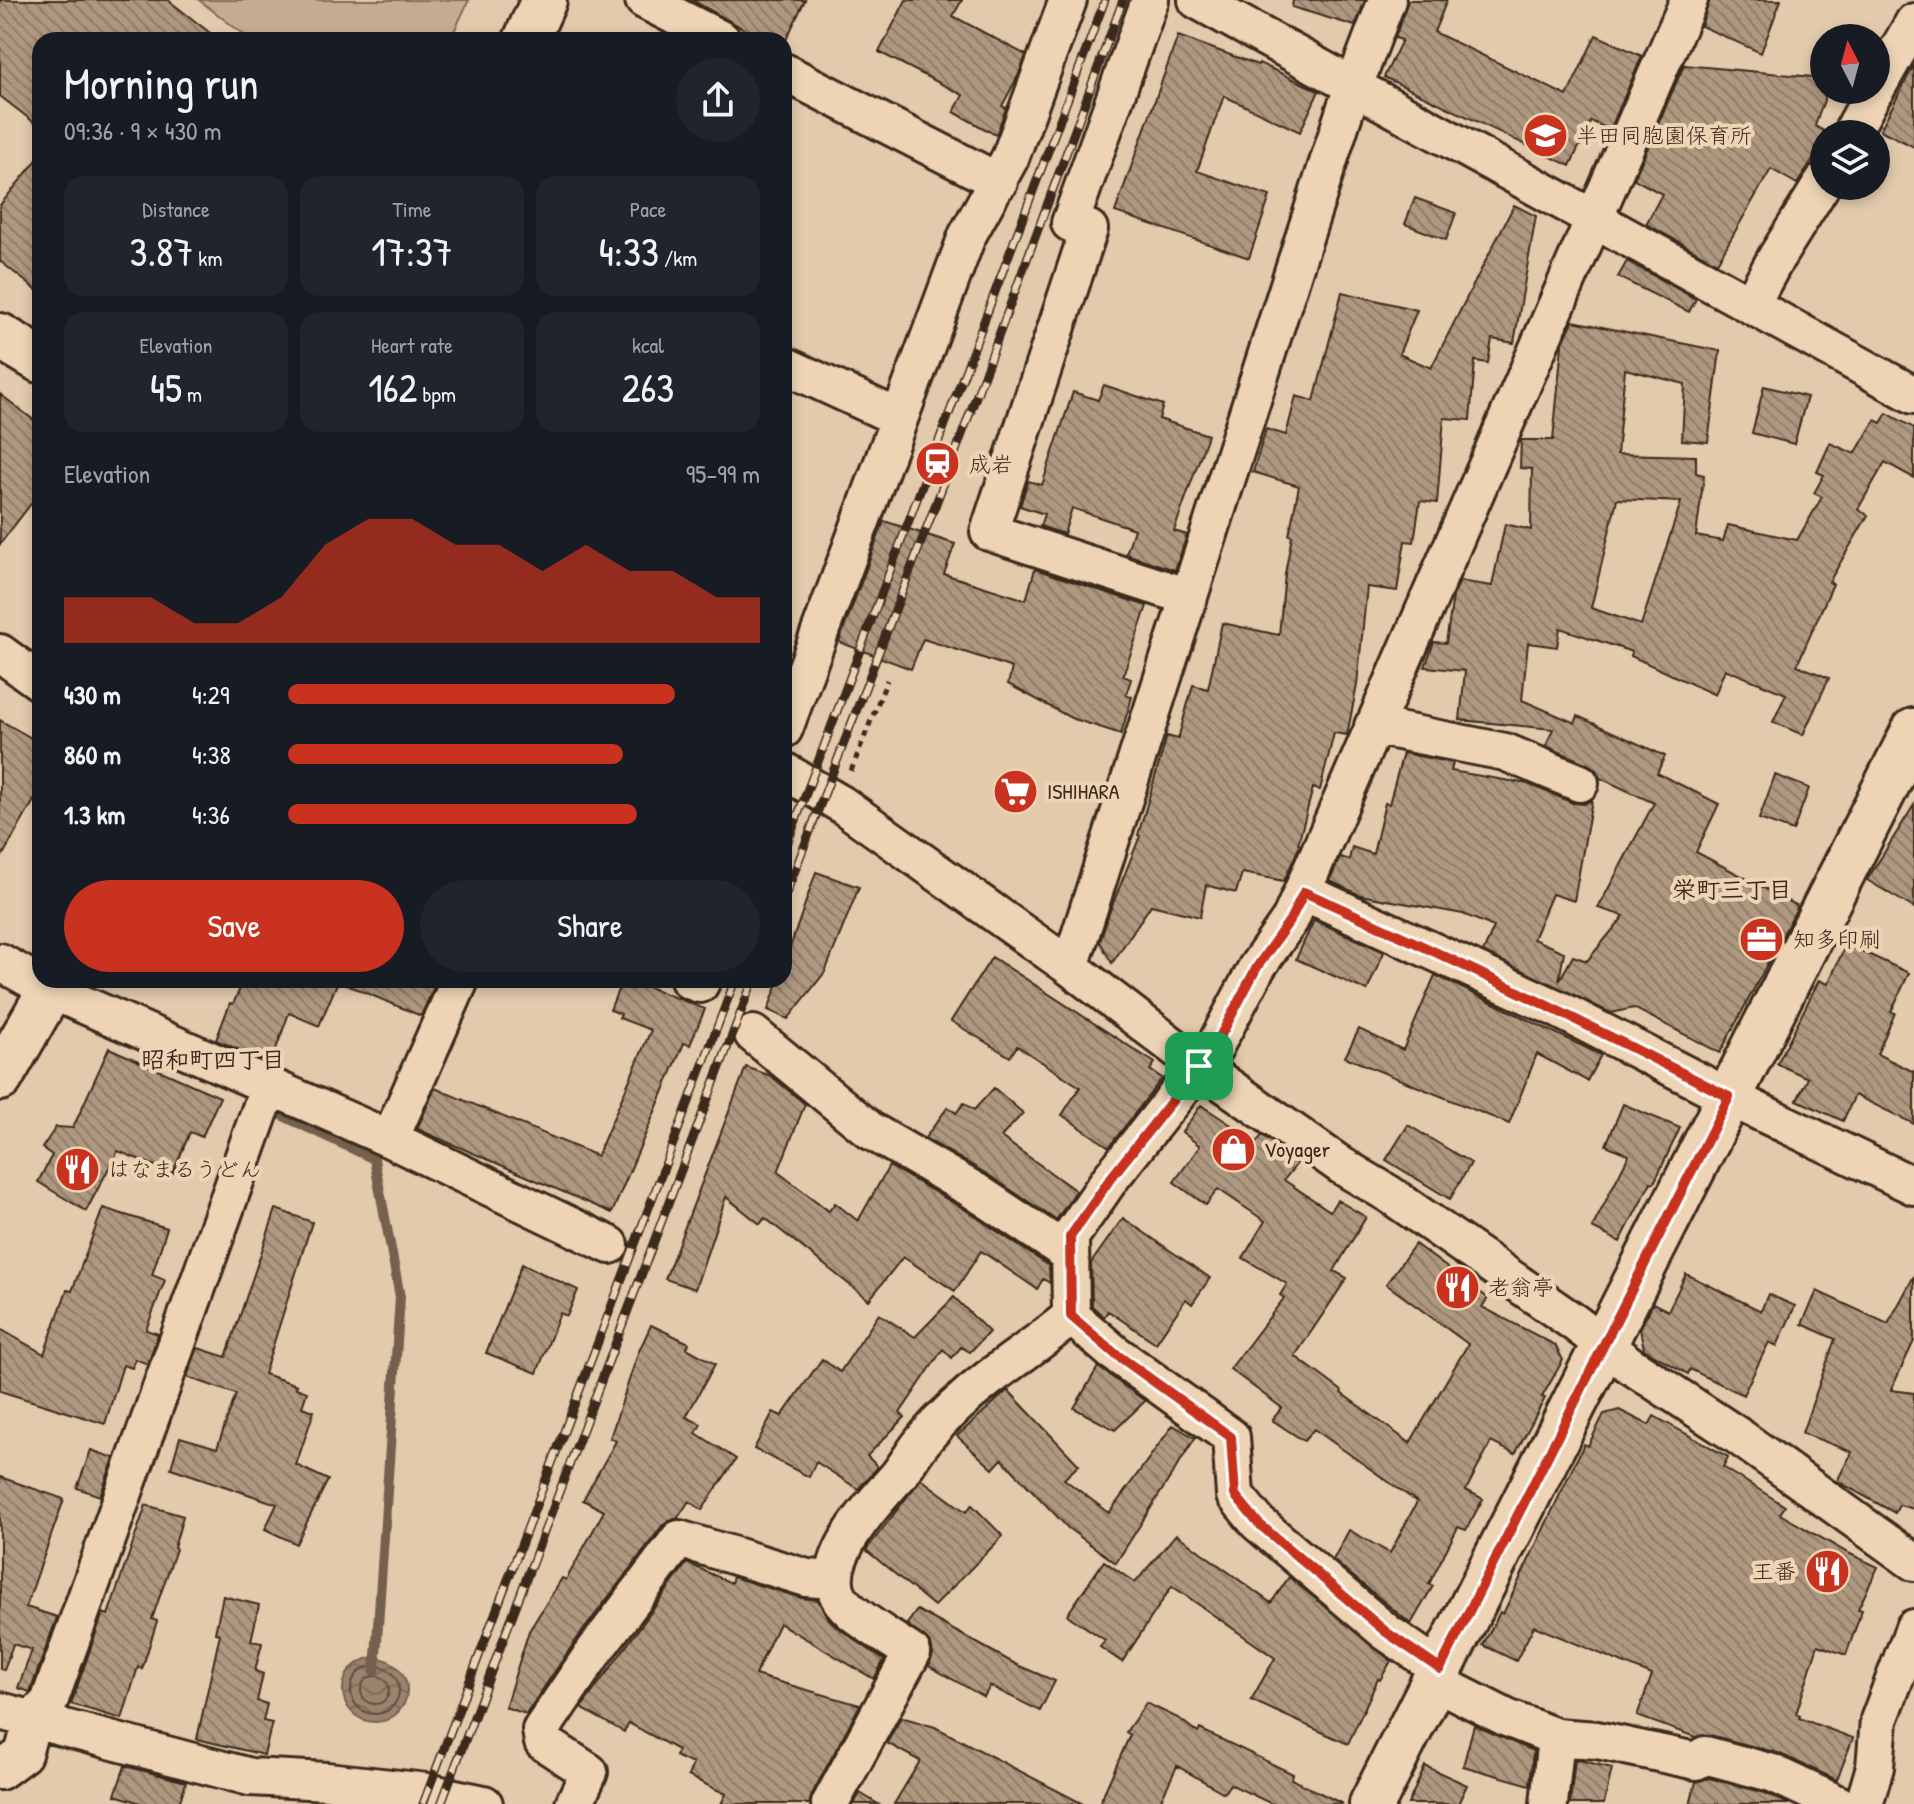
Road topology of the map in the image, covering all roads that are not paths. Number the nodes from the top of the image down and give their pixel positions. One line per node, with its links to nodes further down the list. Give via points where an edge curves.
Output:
1 (544, 0): 9 (main road)
2 (644, 0): 10 (street)
3 (1068, 0): 14 (street)
4 (1150, 0): 23 (street, via 1070,223 1089,229 989,532)
5 (1197, 0): 13 (street)
6 (1387, 0): 13 (street)
7 (1689, 0): 16 (street)
8 (1914, 22): 11 (street)
9 (530, 32)
10 (706, 32)
11 (1890, 65)
12 (792, 76): 14 (street)
13 (1353, 87): 16 (street); 23 (street)
14 (999, 182): 22 (street, via 967,236)
15 (1812, 200): 17 (street)
16 (1594, 219): 17 (street); 27 (street)
17 (1751, 304): 21 (street)
18 (0, 336): 19 (main road)
19 (32, 355)
20 (792, 369): 22 (street)
21 (1914, 395)
22 (899, 418): 26 (street)
23 (1189, 597): 33 (street)
24 (0, 653): 25 (street)
25 (32, 676)
26 (792, 707)
27 (1373, 726): 30 (street, via 1505,752); 31 (street)
28 (1914, 731): 42 (main road)
29 (792, 776): 33 (street, via 841,804)
30 (1580, 783)
31 (1304, 892): 39 (street); 42 (street, via 1545,1002)
32 (0, 962): 34 (street)
33 (1070, 967): 39 (street)
34 (32, 976)
35 (51, 988): 40 (main road)
36 (59, 988): 41 (street)
37 (456, 988): 43 (street)
38 (753, 1034): 46 (street, via 871,1131)
39 (1199, 1066): 46 (street, via 1110,1179 1070,1237); 48 (street)
40 (0, 1078)
41 (269, 1086): 43 (street); 53 (street, via 49,1702)
42 (1729, 1097): 44 (street); 48 (main road)
43 (390, 1139): 45 (street)
44 (1914, 1186)
45 (610, 1245)
46 (1068, 1253): 47 (street)
47 (1071, 1316): 50 (street, via 987,1380 924,1439 844,1546); 52 (street, via 1231,1437 1235,1495 1258,1523)
48 (1603, 1345): 49 (street); 52 (main road)
49 (1914, 1562)
50 (833, 1580): 59 (street, via 807,1578 679,1539 541,1730 543,1742 589,1772); 60 (street, via 840,1599 855,1614 912,1653)
51 (1914, 1628): 64 (street, via 1879,1720 1875,1767)
52 (1437, 1675): 54 (street, via 1507,1718); 61 (main road)
53 (17, 1715): 55 (street, via 23,1754); 56 (street)
54 (1556, 1737): 62 (street); 63 (street, via 1696,1761 1705,1755 1772,1773)
55 (0, 1771)
56 (323, 1793): 57 (street)
57 (393, 1796): 58 (street, via 427,1792)
58 (476, 1803)
59 (574, 1804)
60 (830, 1804)
61 (1372, 1804)
62 (1549, 1804)
63 (1838, 1804)
64 (1864, 1804)

